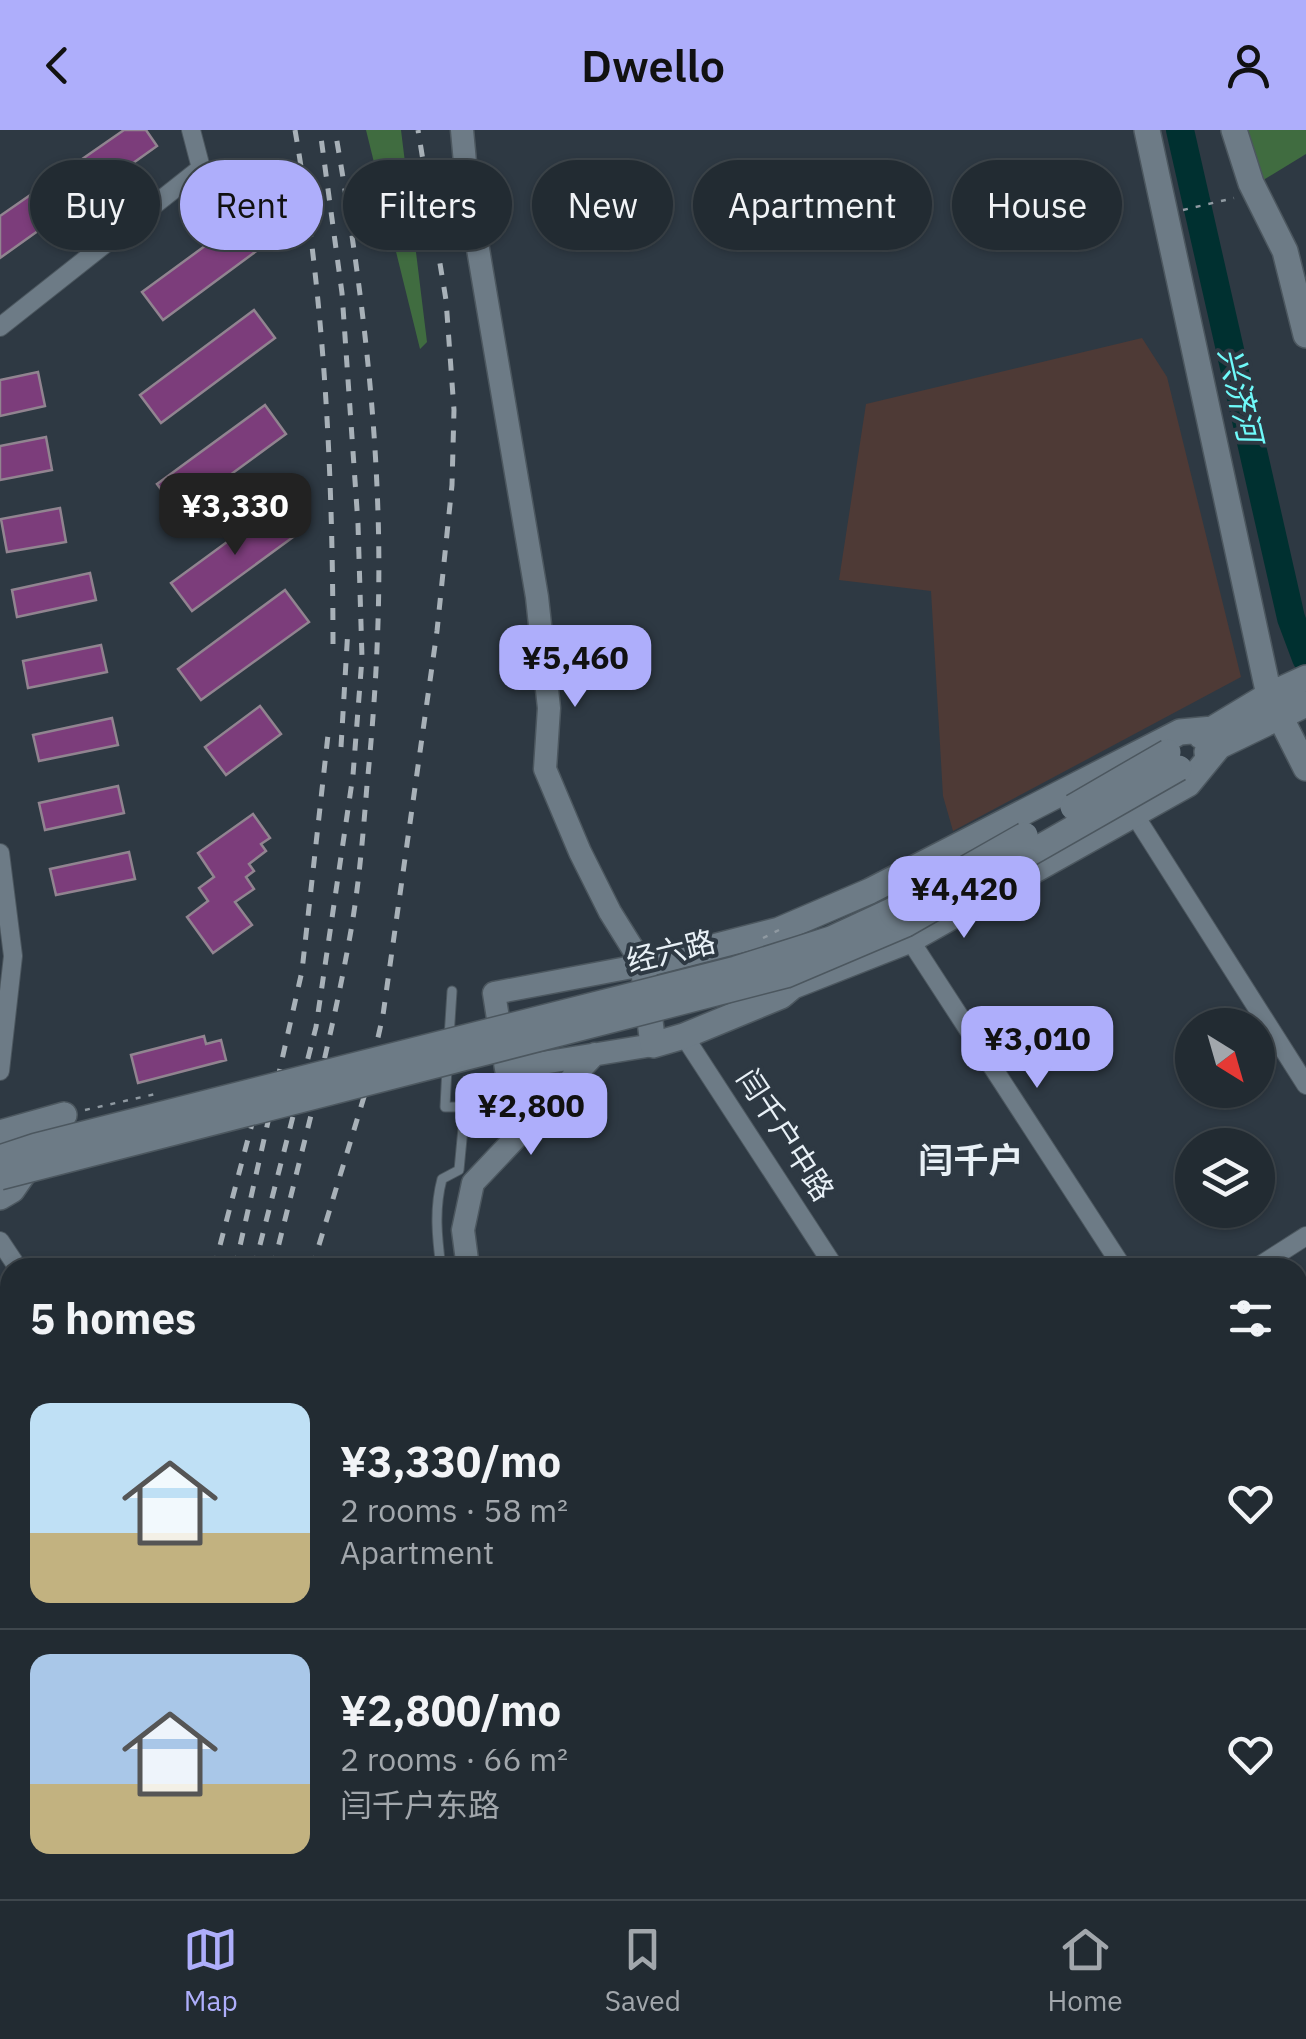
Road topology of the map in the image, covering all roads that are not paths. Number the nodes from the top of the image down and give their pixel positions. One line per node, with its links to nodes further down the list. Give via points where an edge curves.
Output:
1 (192, 130): 5 (street, via 200,168)
2 (462, 130): 14 (street, via 537,597 548,708 545,769 610,912)
3 (1147, 130): 7 (main road)
4 (1234, 130): 6 (main road, via 1251,184 1285,251)
5 (0, 327)
6 (1306, 335)
7 (1292, 698): 8 (main road, 经六路); 10 (main road)
8 (1217, 737): 9 (main road, 经六路); 11 (main road, via 1188,784); 14 (main road, via 1180,732 870,892 779,930)
9 (1174, 760): 22 (main road, 经六路, bridge, via 831,939); 24 (main road, 经六路, bridge, via 906,924 802,970)
10 (1306, 768)
11 (1134, 814): 13 (main road); 20 (street)
12 (0, 853): 19 (street, via 13,956)
13 (910, 940): 16 (main road); 31 (street)
14 (643, 965): 17 (main road); 18 (street, via 494,993 506,1069)
15 (452, 991): 23 (lane, via 445,1107 465,1107)
16 (684, 1036): 17 (main road); 30 (street, 闫千户中路)
17 (653, 1045): 18 (street)
18 (595, 1054): 26 (street, via 474,1183)
19 (0, 1070)
20 (1306, 1085)
21 (0, 1133): 25 (main road, via 64,1115 12,1190)
22 (0, 1158)
23 (460, 1170): 26 (lane); 28 (lane, via 442,1179 439,1190)
24 (0, 1177)
25 (0, 1196)
26 (468, 1206): 29 (street)
27 (1306, 1236): 32 (street)
28 (440, 1258)
29 (467, 1258)
30 (829, 1258)
31 (1117, 1258)
32 (1272, 1258)

